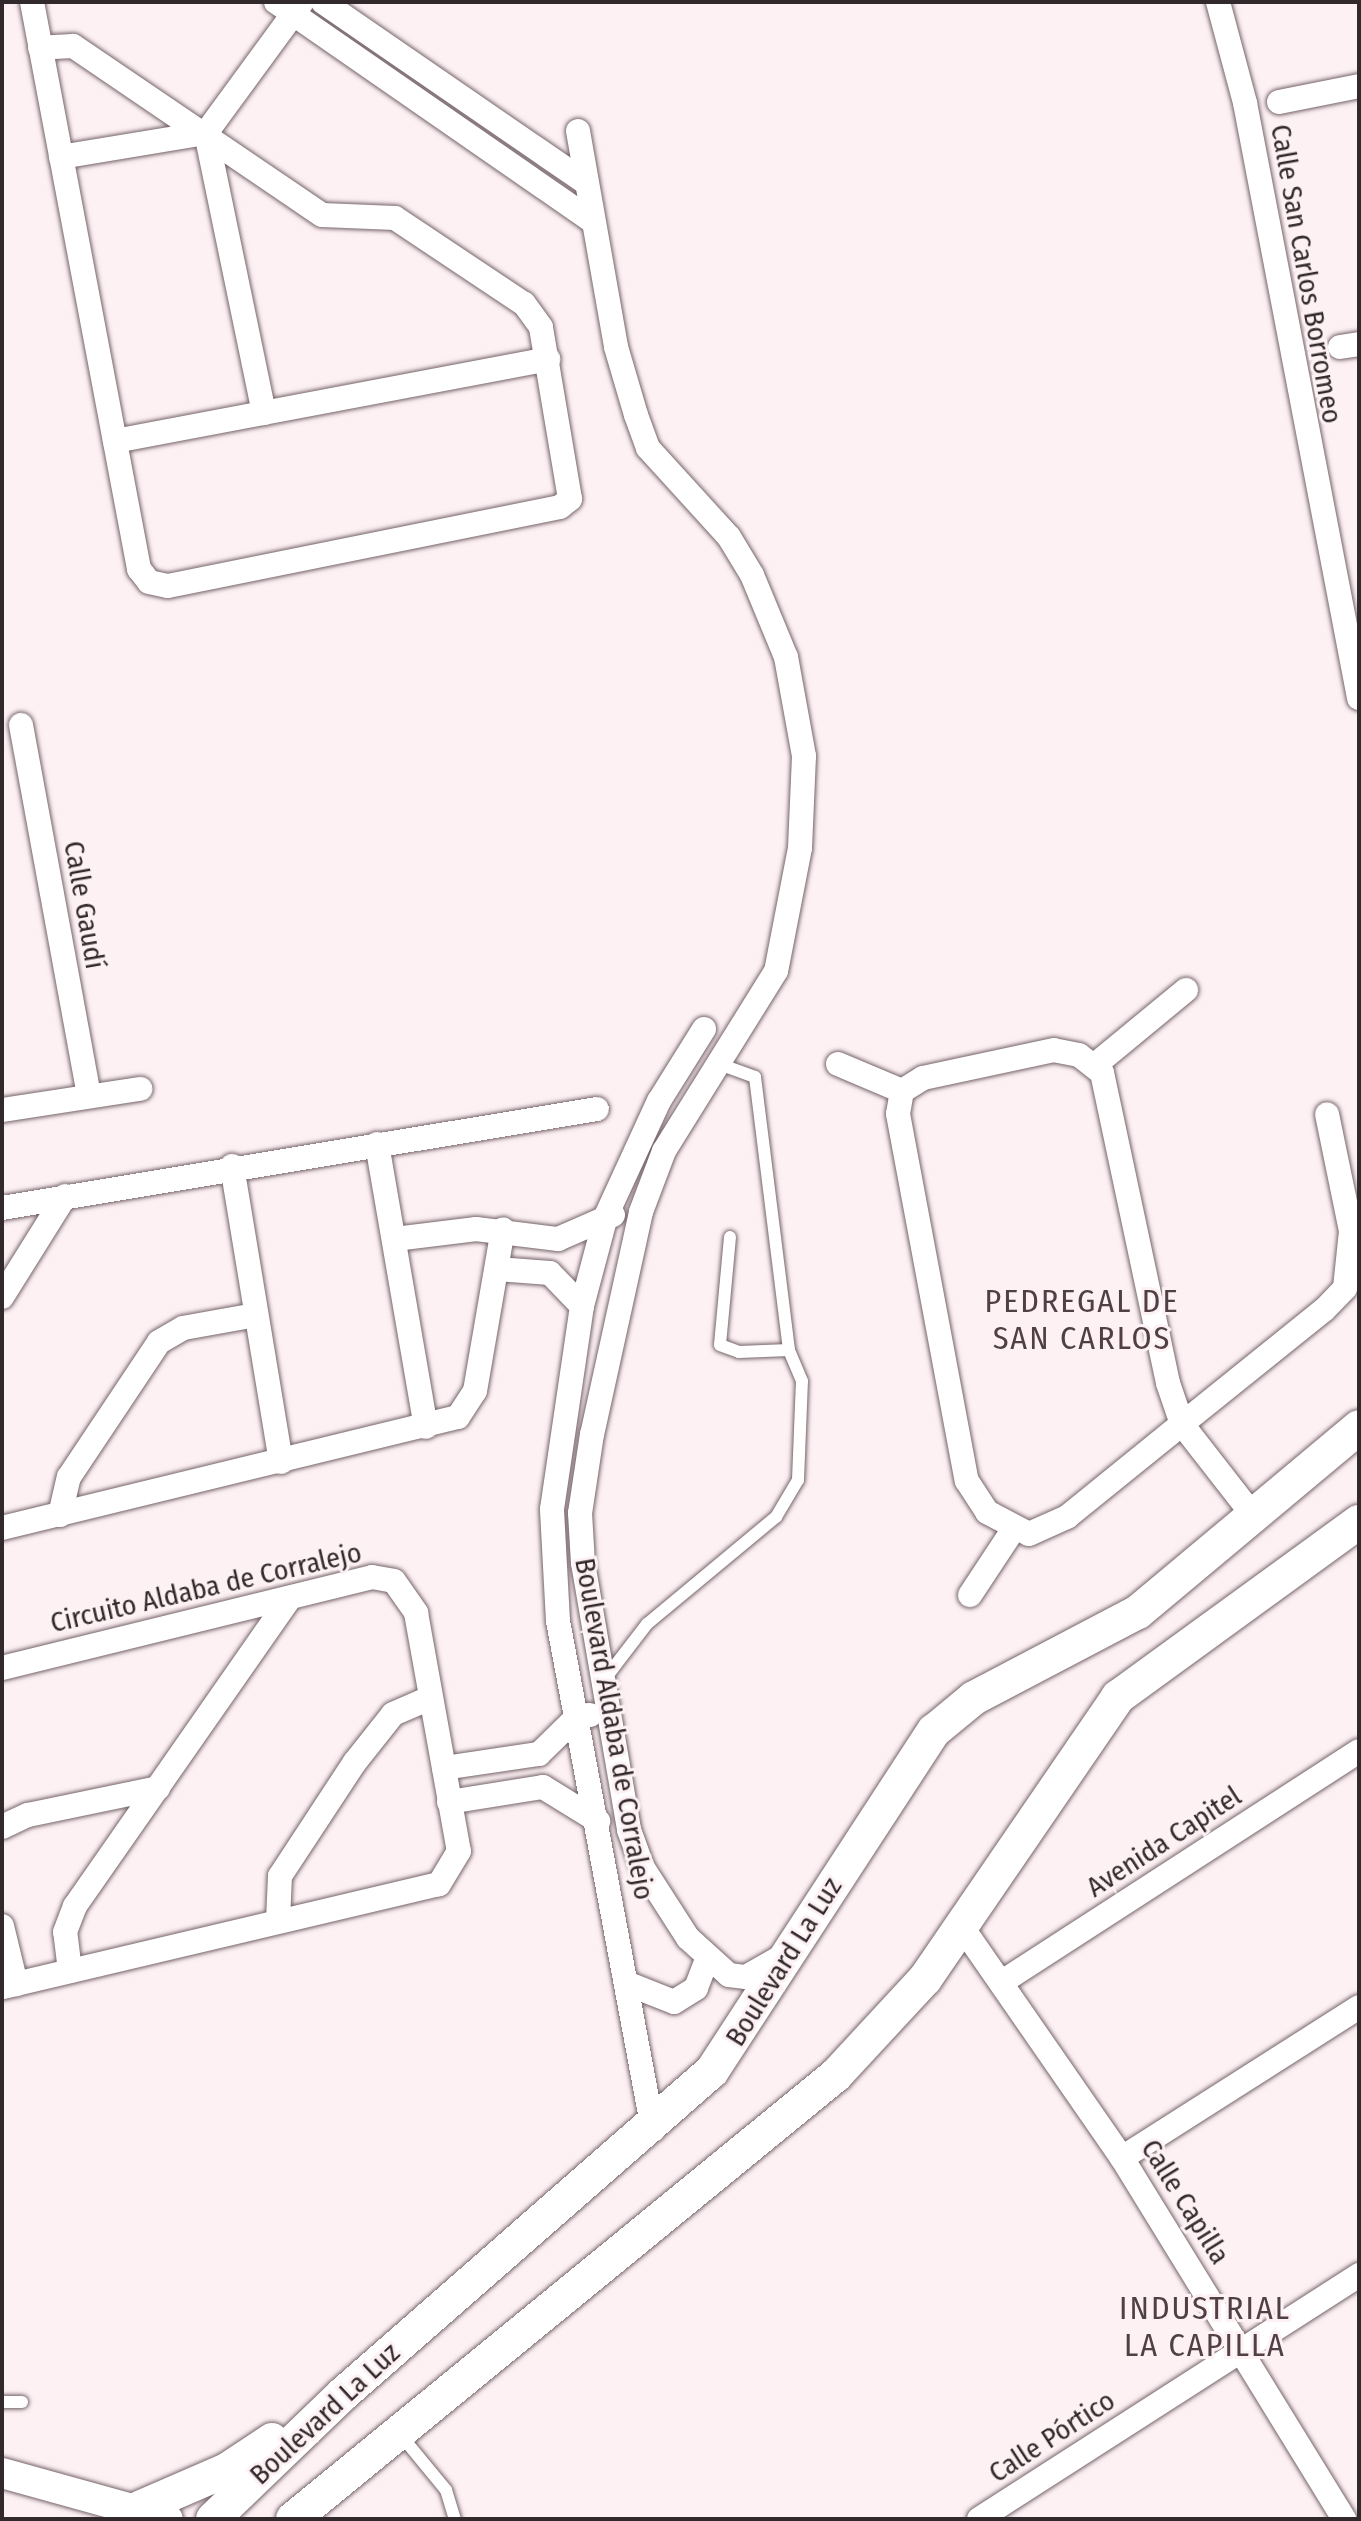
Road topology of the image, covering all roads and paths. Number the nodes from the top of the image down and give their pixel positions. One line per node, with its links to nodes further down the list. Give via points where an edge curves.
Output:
1 (32, 2): 5 (street)
2 (323, 2): 7 (street)
3 (1218, 2): 18 (street, Calle San Carlos Borromeo, via 1245,103)
4 (290, 6): 9 (street); 11 (street)
5 (40, 48): 11 (street, via 73,46); 12 (street)
6 (1359, 86): 8 (street)
7 (467, 100): 9 (street); 13 (street)
8 (1279, 102)
9 (452, 124): 14 (street)
10 (578, 131): 13 (street, Boulevard Aldaba de Corralejo)
11 (206, 133): 12 (street); 15 (street, via 333,221 384,214 408,226 535,314); 16 (street)
12 (61, 157): 17 (street)
13 (586, 183): 14 (street, Boulevard Aldaba de Corralejo)
14 (592, 221): 22 (street, Boulevard Aldaba de Corralejo, via 616,347 648,448 729,537 752,575 786,657 804,756 787,932 758,1009)
15 (548, 359): 16 (street); 17 (street, via 573,485 560,507 168,586 139,569)
16 (264, 413): 17 (street)
17 (115, 441)
18 (1359, 698)
19 (21, 725): 27 (street, Calle Gaudí)
20 (1186, 990): 24 (street)
21 (704, 1029): 36 (street, Boulevard Aldaba de Corralejo, via 659,1101)
22 (720, 1064): 35 (street, Boulevard Aldaba de Corralejo, via 664,1151); 46 (lane, via 755,1077)
23 (838, 1064): 26 (street)
24 (1095, 1065): 26 (street, via 1054,1050 923,1078); 47 (street, via 1109,1086 1155,1328)
25 (140, 1089): 27 (street)
26 (902, 1091): 54 (street, via 898,1114 967,1481 977,1502)
27 (89, 1096): 29 (street)
28 (597, 1109): 31 (street)
29 (2, 1110)
30 (1327, 1114): 47 (street, via 1351,1231 1345,1288)
31 (377, 1144): 32 (street); 39 (street)
32 (232, 1166): 33 (street); 45 (street)
33 (65, 1196): 34 (street); 43 (street)
34 (2, 1208)
35 (641, 1212): 36 (street); 61 (street, Boulevard Aldaba de Corralejo, via 614,1312 580,1513)
36 (606, 1216): 40 (street); 44 (street, Boulevard Aldaba de Corralejo)
37 (503, 1229): 39 (street); 40 (street); 41 (street)
38 (730, 1237): 46 (lane, via 720,1345 739,1352)
39 (395, 1239): 48 (street)
40 (558, 1239): 42 (street)
41 (497, 1269): 42 (street); 48 (street, via 475,1391 458,1417)
42 (550, 1273): 44 (street)
43 (2, 1297)
44 (582, 1306): 64 (street, Boulevard Aldaba de Corralejo, via 551,1567)
45 (256, 1315): 50 (street); 52 (street, via 183,1328 159,1342 69,1477)
46 (789, 1350): 61 (lane, via 802,1381 798,1480 789,1501 647,1624)
47 (1182, 1424): 51 (street); 54 (street, via 1067,1517 1029,1534)
48 (426, 1427): 50 (street)
49 (1359, 1427): 51 (main road, Boulevard La Luz)
50 (281, 1462): 52 (street)
51 (1252, 1514): 58 (main road, Boulevard La Luz)
52 (60, 1515): 53 (street)
53 (2, 1528)
54 (1013, 1530): 56 (street)
55 (1356, 1530): 59 (main road, Boulevard La Luz)
56 (970, 1595)
57 (287, 1602): 60 (street, Circuito Aldaba de Corralejo); 62 (street, Circuito Aldaba de Corralejo, via 372,1577 404,1588 416,1613); 69 (street)
58 (1138, 1612): 59 (main road); 76 (main road, Boulevard La Luz, via 974,1698 934,1731)
59 (1172, 1654): 75 (main road, Boulevard La Luz, via 1118,1697)
60 (2, 1668)
61 (603, 1683): 63 (street, Boulevard Aldaba de Corralejo)
62 (430, 1698): 67 (street, Circuito Aldaba de Corralejo); 73 (street, via 393,1714 355,1762 280,1876)
63 (608, 1713): 64 (street); 77 (street, Boulevard Aldaba de Corralejo, via 643,1868)
64 (578, 1716): 66 (street); 71 (street, Boulevard Aldaba de Corralejo)
65 (1359, 1751): 79 (street, Avenida Capitel)
66 (539, 1754): 67 (street); 68 (street)
67 (444, 1768): 70 (street, Circuito Aldaba de Corralejo)
68 (543, 1787): 70 (street); 71 (street)
69 (158, 1788): 72 (street, via 28,1815); 78 (street, via 70,1915)
70 (449, 1802): 73 (street, Circuito Aldaba de Corralejo, via 459,1851 439,1884)
71 (598, 1821): 80 (street, Boulevard Aldaba de Corralejo)
72 (2, 1827)
73 (278, 1921): 78 (street, Circuito Aldaba de Corralejo)
74 (2, 1926): 81 (street)
75 (962, 1927): 79 (street, Calle Capilla); 90 (main road, Boulevard La Luz, via 876,2037 783,2122)
76 (795, 1948): 77 (street, via 746,1977); 83 (main road, Boulevard La Luz, via 736,2041)
77 (707, 1960): 80 (street, via 696,1988 674,2002)
78 (70, 1971): 81 (street, Circuito Aldaba de Corralejo)
79 (1002, 1982): 84 (street, Calle Capilla)
80 (631, 1985): 83 (street, Boulevard Aldaba de Corralejo)
81 (9, 1986)
82 (1359, 2007): 84 (street)
83 (653, 2130): 87 (main road, Boulevard La Luz)
84 (1122, 2158): 86 (street, Calle Capilla)
85 (1359, 2275): 86 (street, Calle Pórtico)
86 (1243, 2350): 97 (street, Calle Pórtico); 98 (street, Calle Capilla)
87 (343, 2394): 93 (main road); 94 (main road, Boulevard La Luz)
88 (2, 2402): 89 (lane)
89 (22, 2402)
90 (396, 2430): 92 (main road, Boulevard La Luz); 96 (lane, via 446,2490)
91 (2, 2473): 93 (street)
92 (319, 2504): 95 (main road, Boulevard La Luz)
93 (154, 2514)
94 (213, 2519)
95 (293, 2519)
96 (455, 2519)
97 (979, 2519)
98 (1344, 2519)

